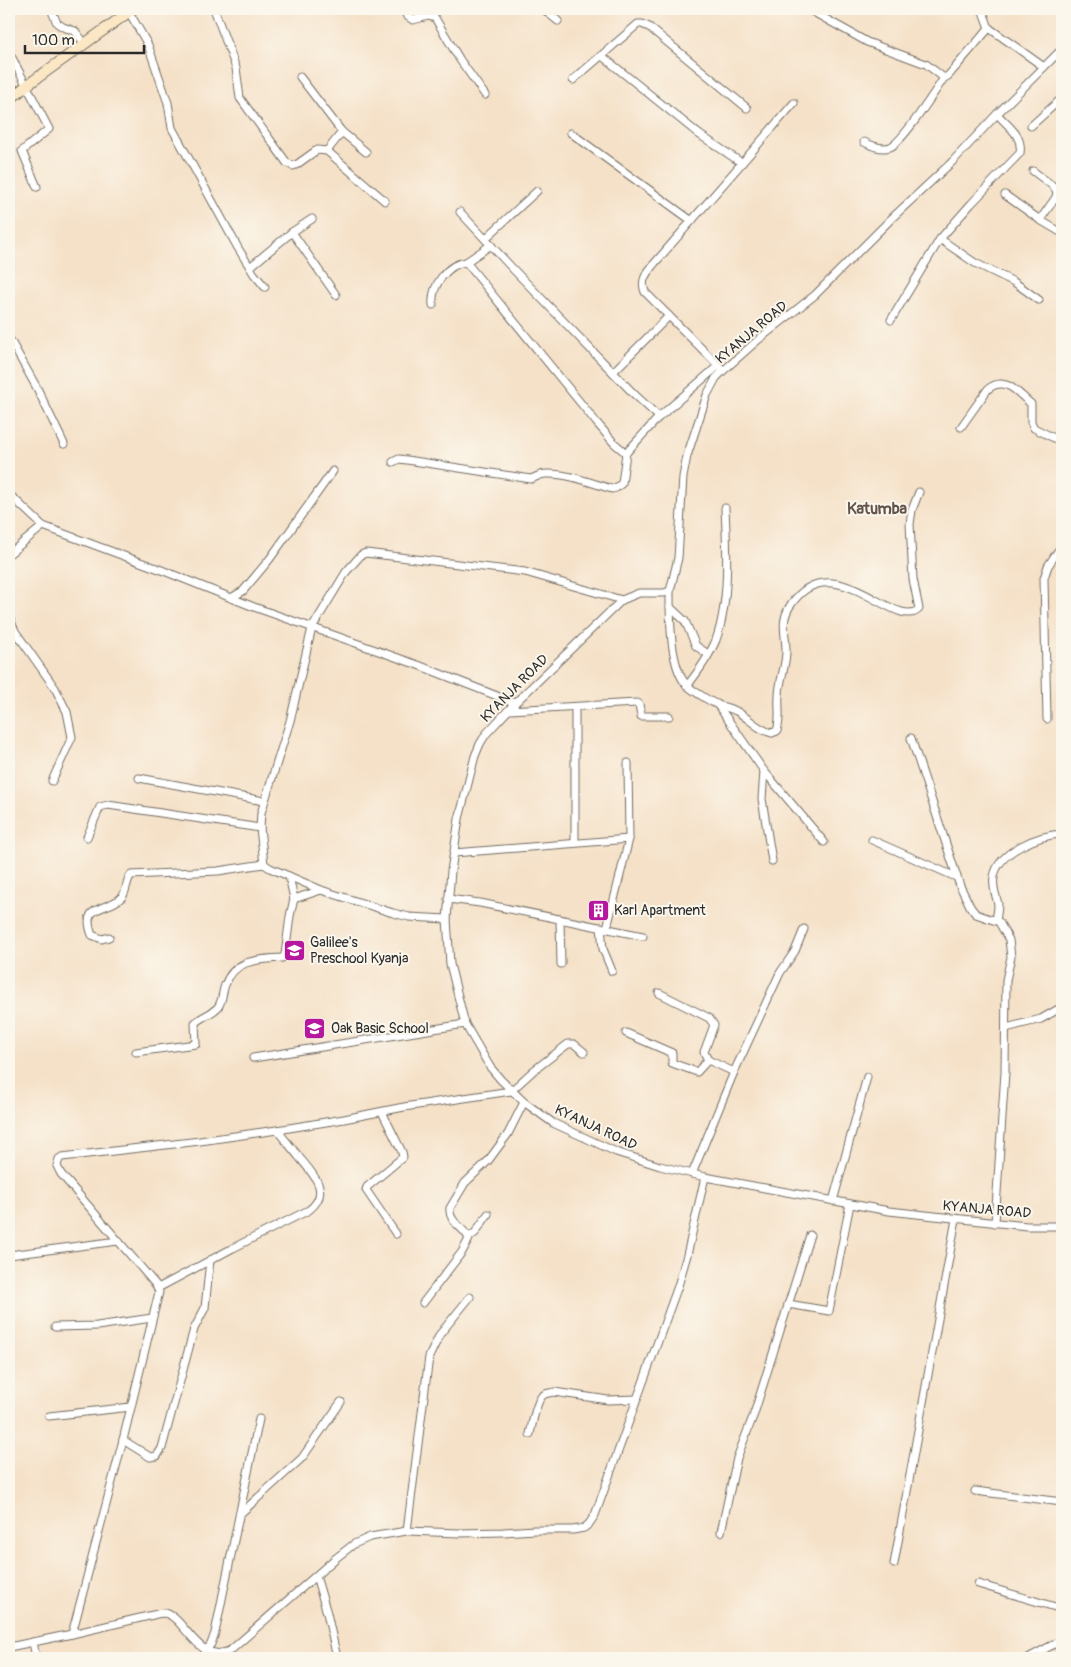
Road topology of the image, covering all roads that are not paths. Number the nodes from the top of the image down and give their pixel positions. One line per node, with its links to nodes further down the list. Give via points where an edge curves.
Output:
1 (51, 9): 10 (street, via 57,23 74,31)
2 (214, 9): 29 (street, via 236,68 240,98 288,163 293,166 317,150)
3 (402, 9): 19 (street, via 412,20 428,16 435,18)
4 (543, 9): 8 (street)
5 (808, 9): 16 (street, via 868,42 926,64)
6 (982, 9): 9 (street)
7 (131, 10): 10 (main road); 46 (street, via 148,45 168,103 172,128)
8 (558, 21)
9 (989, 28): 14 (street); 16 (street)
10 (85, 44): 18 (main road)
11 (1062, 49): 14 (street, KYANJA ROAD)
12 (9, 52): 18 (street)
13 (602, 56): 17 (street); 23 (street, via 631,29 642,24); 31 (street, via 700,135)
14 (1044, 66): 24 (street, KYANJA ROAD)
15 (300, 77): 26 (street)
16 (944, 78): 28 (street, via 895,144 883,148)
17 (573, 80)
18 (26, 86): 20 (main road); 33 (street, via 50,129 22,151)
19 (484, 95)
20 (9, 100)
21 (1062, 100): 25 (street)
22 (794, 103): 31 (street)
23 (747, 108)
24 (997, 114): 43 (street, via 1016,134 1020,153); 54 (street, KYANJA ROAD, via 815,295)
25 (1031, 126)
26 (342, 132): 29 (street); 30 (street)
27 (571, 133): 40 (street)
28 (864, 142)
29 (327, 151): 36 (street)
30 (366, 152)
31 (742, 163): 40 (street)
32 (1034, 171): 39 (street, via 1057,191)
33 (37, 187)
34 (537, 191): 44 (street)
35 (1005, 195): 39 (street)
36 (385, 201)
37 (460, 212): 44 (street)
38 (312, 219): 41 (street)
39 (1040, 220): 42 (street)
40 (692, 221): 51 (street, via 643,281 644,292)
41 (292, 232): 46 (street); 48 (street)
42 (1062, 233)
43 (940, 239): 49 (street); 52 (street)
44 (488, 242): 45 (street); 55 (street)
45 (466, 262): 50 (street, via 453,266 437,284); 60 (street, via 596,422)
46 (250, 268): 47 (street)
47 (265, 287)
48 (336, 295)
49 (1039, 300)
50 (433, 305)
51 (668, 316): 54 (street); 55 (street)
52 (891, 320)
53 (9, 338): 59 (street)
54 (720, 368): 56 (street); 69 (street, KYANJA ROAD, via 707,395 687,456 678,558)
55 (613, 372): 56 (street)
56 (659, 417): 60 (street)
57 (961, 427): 58 (street, via 988,389 1001,383 1031,404 1034,428)
58 (1062, 442)
59 (64, 444)
60 (626, 453): 61 (street, via 622,483 612,489 559,475 546,474 531,479 399,459)
61 (393, 462)
62 (333, 471): 70 (street, via 269,560 243,591)
63 (919, 492): 78 (street, via 910,524 913,579 919,604 915,613 900,612 842,585 830,582 816,584 800,592 785,616 786,651 777,730 766,732 736,711)
64 (9, 494): 66 (street)
65 (725, 508): 75 (street, via 726,584 716,640)
66 (43, 526): 68 (street); 70 (street)
67 (1062, 545): 82 (street, via 1044,578)
68 (9, 554)
69 (670, 591): 71 (street, KYANJA ROAD, via 639,594); 72 (street)
70 (231, 598): 74 (street)
71 (622, 600): 74 (street, via 525,572 366,553 346,572); 77 (street, KYANJA ROAD)
72 (670, 607): 75 (street, via 689,626 696,646); 76 (street, via 674,654)
73 (9, 617): 87 (street, via 67,712 72,737)
74 (312, 628): 77 (street); 88 (street, via 290,721)
75 (708, 654): 76 (street)
76 (687, 686): 78 (street)
77 (515, 703): 80 (street, KYANJA ROAD)
78 (716, 704): 85 (street)
79 (575, 707): 80 (street); 81 (street, via 637,703 641,716); 95 (street)
80 (509, 710): 96 (street, KYANJA ROAD, via 486,734 475,756)
81 (669, 716)
82 (1048, 719)
83 (911, 738): 100 (street)
84 (628, 763): 92 (street)
85 (764, 771): 94 (street); 97 (street, via 762,799)
86 (139, 778): 88 (street)
87 (52, 780)
88 (264, 801): 89 (street)
89 (260, 828): 91 (street, via 108,805 100,807); 98 (street)
90 (1062, 834): 106 (street, via 1054,834 1011,851 1002,859 993,884 998,905)
91 (87, 837)
92 (629, 839): 95 (street); 107 (street)
93 (872, 840): 100 (street)
94 (824, 842)
95 (575, 843): 96 (street)
96 (454, 853): 103 (street, KYANJA ROAD)
97 (772, 861)
98 (264, 864): 99 (street); 110 (street, via 218,871 131,875 124,895 94,911 89,918 92,935)
99 (289, 876): 101 (street); 102 (street)
100 (956, 877): 106 (street, via 976,914)
101 (321, 890): 102 (street); 104 (street, via 409,917)
102 (294, 899): 118 (street, via 285,955 249,961 240,966 225,983 219,1005 195,1022 196,1044)
103 (448, 899): 104 (street, KYANJA ROAD); 105 (street)
104 (447, 919): 115 (street, KYANJA ROAD, via 450,964)
105 (560, 919): 107 (street); 111 (street)
106 (996, 920): 116 (street, via 1007,934 1012,957 1006,980)
107 (604, 928): 109 (street); 112 (street, via 603,949)
108 (804, 929): 122 (street)
109 (642, 936)
110 (109, 938)
111 (561, 964)
112 (612, 971)
113 (659, 994): 121 (street, via 713,1021 704,1052)
114 (1062, 1007): 116 (street, via 1041,1019)
115 (465, 1024): 120 (street); 124 (street, KYANJA ROAD, via 490,1067)
116 (1006, 1028): 134 (street)
117 (626, 1033): 121 (street, via 672,1053 672,1063 694,1072)
118 (136, 1052)
119 (584, 1052): 124 (street, via 574,1044 568,1044)
120 (253, 1058)
121 (708, 1060): 122 (street)
122 (734, 1072): 128 (street)
123 (867, 1077): 130 (street)
124 (511, 1091): 125 (street, KYANJA ROAD); 126 (street)
125 (524, 1102): 128 (street, KYANJA ROAD, via 553,1123 616,1152); 138 (street, via 508,1134 488,1161 465,1183 450,1208 452,1219)
126 (382, 1112): 127 (street); 136 (street, via 403,1157 366,1190)
127 (277, 1130): 139 (street, via 62,1157 57,1166 61,1174); 141 (street, via 316,1178 320,1188 315,1206)
128 (692, 1174): 129 (street, KYANJA ROAD)
129 (706, 1177): 130 (street, KYANJA ROAD); 148 (street, via 678,1286)
130 (833, 1201): 131 (street, KYANJA ROAD)
131 (850, 1204): 133 (street, KYANJA ROAD); 145 (street, via 829,1311)
132 (488, 1214): 138 (street)
133 (956, 1219): 134 (street, KYANJA ROAD); 160 (street)
134 (995, 1223): 135 (street, KYANJA ROAD)
135 (1062, 1226)
136 (396, 1234)
137 (810, 1235): 145 (street)
138 (469, 1237): 144 (street, via 468,1243)
139 (118, 1240): 140 (street); 142 (street)
140 (9, 1255)
141 (210, 1260): 142 (street); 154 (street, via 205,1308 194,1329 162,1448 157,1456 150,1457)
142 (158, 1288): 146 (street)
143 (470, 1297): 158 (street, via 440,1334 429,1357)
144 (423, 1303)
145 (788, 1304): 159 (street, via 737,1458)
146 (152, 1318): 147 (street, via 97,1326); 150 (street)
147 (55, 1327)
148 (637, 1399): 153 (street, via 608,1400 554,1392 546,1394 538,1402); 158 (street, via 595,1515 584,1528 459,1533)
149 (340, 1402): 157 (street, via 302,1458)
150 (131, 1407): 151 (street); 154 (street)
151 (48, 1416)
152 (259, 1419): 157 (street)
153 (530, 1434)
154 (124, 1440): 164 (street)
155 (975, 1491): 156 (street)
156 (1062, 1502)
157 (240, 1514): 168 (street, via 215,1633)
158 (407, 1531): 161 (street, via 370,1537 354,1544)
159 (721, 1532)
160 (894, 1564)
161 (316, 1576): 168 (street, via 226,1654 219,1656); 170 (street)
162 (978, 1584): 163 (street)
163 (1062, 1608): 165 (street)
164 (72, 1634): 166 (street); 168 (street, via 165,1613 173,1617)
165 (1060, 1641): 171 (street); 172 (street)
166 (33, 1642): 167 (street); 169 (street)
167 (9, 1647)
168 (205, 1652)
169 (36, 1658)
170 (337, 1658)
171 (1028, 1658)
172 (1060, 1658)

